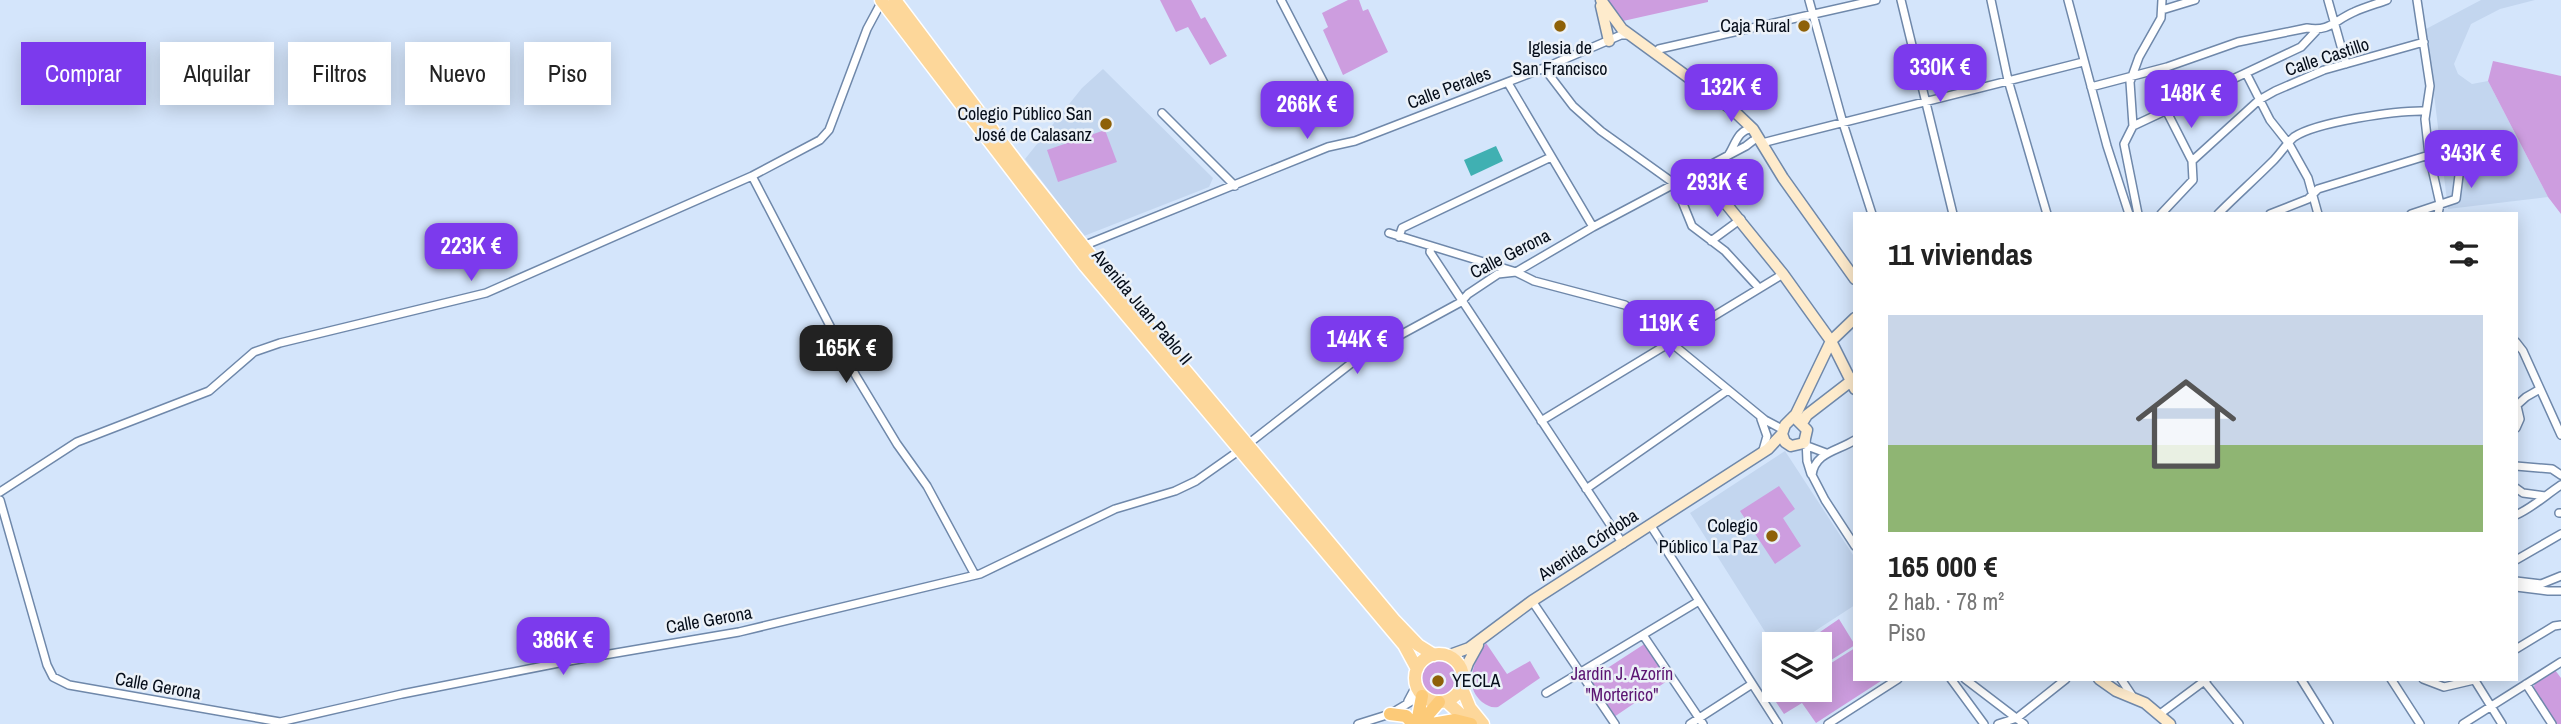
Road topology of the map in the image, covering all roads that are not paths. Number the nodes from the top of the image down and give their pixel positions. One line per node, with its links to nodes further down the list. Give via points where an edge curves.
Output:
1 (886, 0): 46 (street, via 871,20 826,135); 67 (main road, Avenida Juan Pablo II); 90 (main road, Avenida Juan Pablo II, via 1085,266)
2 (1281, 0): 28 (street)
3 (1600, 0): 18 (main road); 19 (main road)
4 (1810, 0): 15 (street)
5 (1876, 0): 15 (street)
6 (1901, 0): 32 (street)
7 (1991, 0): 27 (street)
8 (2067, 0): 22 (street)
9 (2162, 0): 14 (street)
10 (2195, 0): 14 (street)
11 (2328, 0): 16 (street)
12 (2387, 0): 16 (street)
13 (2417, 0): 20 (street)
14 (2162, 10): 26 (street)
15 (1813, 15): 21 (street, via 1659,49); 36 (street)
16 (2335, 24): 17 (street); 23 (street)
17 (2316, 31): 25 (street, via 2301,47); 26 (street, via 2307,28 2238,42)
18 (1629, 36): 19 (street, Calle Perales); 21 (main road)
19 (1609, 41): 24 (street, Calle Perales)
20 (2424, 42): 23 (street, Calle Castillo); 33 (street, via 2430,91)
21 (1656, 54): 38 (main road, via 1732,110)
22 (2083, 62): 27 (street); 30 (street)
23 (2346, 64): 31 (street, Calle Castillo)
24 (1544, 68): 29 (street, Calle Perales); 47 (street, via 1573,106 1601,131)
25 (2246, 73): 31 (street); 34 (street)
26 (2131, 77): 30 (street); 37 (street)
27 (2008, 80): 32 (street); 53 (street)
28 (1324, 83)
29 (1508, 83): 43 (street); 48 (street, Calle Perales, via 1328,147)
30 (2091, 87): 54 (street)
31 (2259, 100): 39 (street); 44 (street, Calle Castillo)
32 (1925, 103): 36 (street); 52 (street)
33 (2426, 111): 39 (street, via 2328,125 2304,132); 42 (street)
34 (2167, 112): 37 (street); 44 (street)
35 (1163, 113): 48 (street)
36 (1843, 123): 38 (street); 51 (street)
37 (2133, 126): 55 (street, via 2124,144)
38 (1757, 135): 41 (street, Calle Gerona); 41 (street, Calle Gerona, via 1746,129); 71 (main road)
39 (2289, 144): 49 (street); 57 (street)
40 (2463, 144): 50 (street, via 2456,199)
41 (1728, 155): 45 (street, Calle Gerona)
42 (2429, 155): 49 (street, via 2318,189); 50 (street)
43 (1550, 157): 63 (street); 65 (street, via 1402,228)
44 (2192, 160): 56 (street, via 2193,180)
45 (1708, 167): 47 (street, Calle Gerona); 62 (main road, via 1720,195)
46 (752, 176): 99 (street, via 486,293 254,352 209,391 78,442); 108 (street, via 856,376 927,486)
47 (1675, 184): 63 (street, Calle Gerona); 66 (street, via 1689,222)
48 (1235, 186): 67 (street, Calle Perales)
49 (2313, 195): 58 (street); 59 (street)
50 (2440, 204): 60 (street); 61 (street)
51 (1871, 212)
52 (1952, 212)
53 (2046, 212)
54 (2128, 212)
55 (2138, 212)
56 (2163, 212)
57 (2220, 212)
58 (2275, 212)
59 (2317, 212)
60 (2417, 212)
61 (2438, 212)
62 (1741, 219): 66 (street); 70 (main road)
63 (1593, 227): 69 (street, Calle Gerona)
64 (1389, 233): 65 (street)
65 (1399, 237): 68 (street)
66 (1711, 241): 72 (street)
67 (1083, 246): 90 (main road, Avenida Juan Pablo II)
68 (1431, 246): 69 (street); 73 (street, via 1430,252)
69 (1516, 272): 73 (street, Calle Gerona, via 1499,274); 76 (street, via 1625,305)
70 (1783, 274): 72 (street); 75 (main road)
71 (1853, 276)
72 (1759, 288): 76 (street)
73 (1461, 302): 84 (street); 90 (street, Calle Gerona, via 1358,358)
74 (1853, 320): 75 (main road)
75 (1831, 341): 78 (main road); 85 (main road)
76 (1670, 342): 81 (street); 84 (street)
77 (2520, 352): 80 (street)
78 (1853, 380)
79 (1853, 383): 85 (main road, Avenida Córdoba)
80 (2540, 389): 82 (street); 86 (street)
81 (1728, 390): 83 (street); 97 (street)
82 (2518, 405)
83 (1754, 410): 87 (street); 91 (street, via 1767,431)
84 (1541, 421): 97 (street)
85 (1797, 422): 87 (main road, Avenida Córdoba); 89 (main road, via 1807,430)
86 (2561, 435)
87 (1784, 436): 89 (main road, via 1795,446); 91 (main road, Avenida Córdoba)
88 (1853, 441): 92 (street)
89 (1804, 443): 92 (street); 94 (street)
90 (1244, 447): 108 (street, Calle Gerona, via 1175,491 1115,509); 115 (main road, Avenida Juan Pablo II)
91 (1765, 452): 103 (main road, Avenida Córdoba)
92 (1826, 453): 94 (street)
93 (2518, 465): 95 (street)
94 (1812, 475): 105 (street)
95 (2561, 475)
96 (2561, 485): 100 (street)
97 (1586, 489): 106 (street)
98 (2518, 489): 100 (street)
99 (0, 492)
100 (2545, 496): 102 (street)
101 (0, 500): 147 (street, Calle Gerona, via 53,677 69,685 125,696)
102 (2518, 514)
103 (1651, 526): 106 (main road, Avenida Córdoba); 114 (street)
104 (2561, 534): 107 (street)
105 (1853, 543)
106 (1623, 544): 113 (main road, Avenida Córdoba)
107 (2518, 559)
108 (975, 575): 147 (street, Calle Gerona, via 739,632 402,694)
109 (2561, 576): 110 (street, via 2541,584)
110 (2518, 581)
111 (2518, 587): 112 (street)
112 (2561, 591)
113 (1532, 601): 118 (main road, Avenida Córdoba); 123 (street)
114 (1699, 601): 117 (street); 137 (street)
115 (1392, 624): 120 (main road, via 1418,645); 122 (main road)
116 (2559, 624): 119 (street)
117 (1643, 635): 123 (street); 146 (street)
118 (1482, 639): 120 (main road, Avenida Córdoba, via 1461,652); 136 (main road)
119 (2518, 648)
120 (1441, 655): 122 (main road, via 1424,660); 136 (main road, via 1458,664)
121 (2560, 664): 138 (street)
122 (1417, 669): 139 (main road)
123 (1580, 673): 140 (street); 153 (street)
124 (1895, 681): 156 (street)
125 (1952, 681): 157 (street)
126 (1968, 681): 145 (street)
127 (2063, 681): 145 (street)
128 (2111, 681): 144 (main road)
129 (2204, 681): 144 (street)
130 (2206, 681): 161 (street)
131 (2302, 681): 162 (street)
132 (2392, 681): 163 (street)
133 (2428, 681): 134 (street, via 2444,687)
134 (2470, 681)
135 (2475, 681): 142 (street)
136 (1462, 683): 141 (main road, via 1453,698); 152 (main road, via 1470,708)
137 (1752, 684): 146 (street); 155 (street)
138 (2526, 684): 142 (street); 166 (street)
139 (1420, 692): 141 (main road); 143 (street); 149 (highway)
140 (1546, 693)
141 (1443, 702): 149 (highway); 151 (main road)
142 (2491, 706): 164 (street); 165 (street)
143 (1390, 714): 148 (street); 149 (highway, via 1406,716)
144 (2160, 714): 160 (main road)
145 (2017, 718): 158 (street); 159 (street)
146 (1701, 721): 154 (street)
147 (288, 722)
148 (1358, 724)
149 (1416, 724)
150 (1432, 724): 151 (highway, via 1455,720)
151 (1471, 724)
152 (1483, 724)
153 (1615, 724)
154 (1690, 724)
155 (1778, 724)
156 (1828, 724)
157 (1984, 724)
158 (1998, 724)
159 (2024, 724)
160 (2170, 724)
161 (2239, 724)
162 (2329, 724)
163 (2420, 724)
164 (2463, 724)
165 (2502, 724)
166 (2552, 724)

